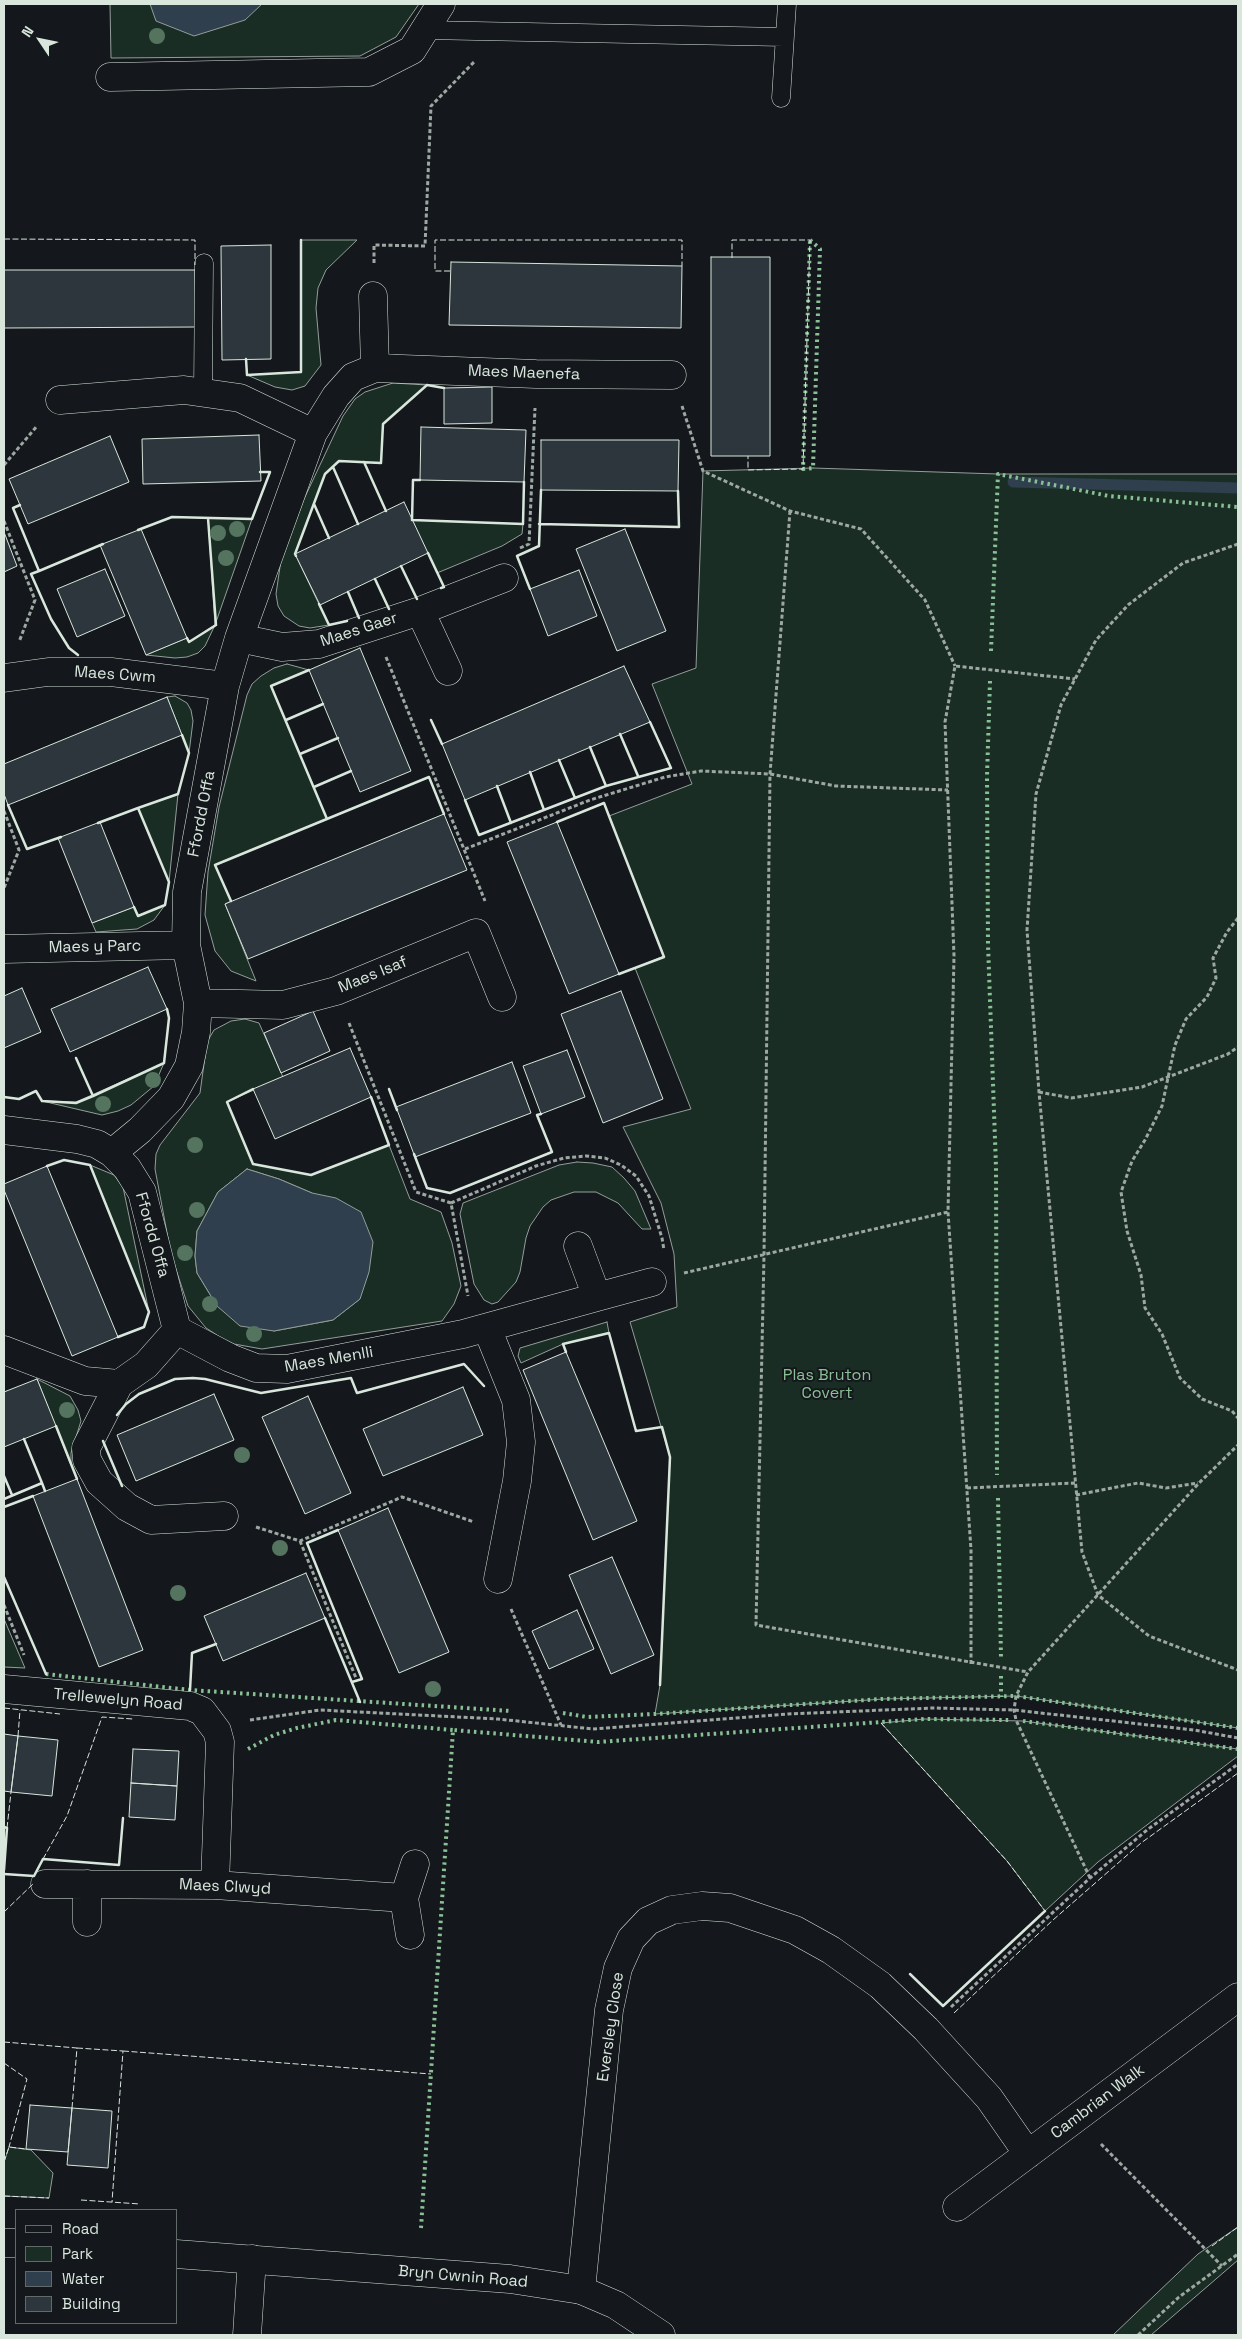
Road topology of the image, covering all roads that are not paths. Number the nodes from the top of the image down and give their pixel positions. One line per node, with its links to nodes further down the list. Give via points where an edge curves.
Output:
1 (441, 4): 3 (street)
2 (787, 4): 4 (lane)
3 (424, 30): 4 (lane); 5 (street, via 412,50 369,72)
4 (784, 37): 6 (lane)
5 (110, 77)
6 (781, 98)
7 (204, 263): 11 (lane)
8 (373, 296): 9 (street)
9 (375, 368): 10 (street, Maes Maenefa); 13 (street, Ffordd Offa, via 353,378 336,396)
10 (672, 375)
11 (203, 393): 12 (street, via 184,390); 13 (street, via 240,398)
12 (60, 400)
13 (313, 433): 16 (street, Ffordd Offa)
14 (504, 578): 15 (street, Maes Gaer)
15 (420, 610): 16 (street, Maes Gaer, via 319,644 282,647); 17 (street, Maes Gaer)
16 (239, 638): 19 (street, Ffordd Offa)
17 (448, 671)
18 (4, 678): 19 (street, Maes Cwm, via 48,672 111,672)
19 (225, 686): 20 (street, Ffordd Offa, via 187,892)
20 (186, 945): 21 (street, Maes y Parc); 23 (street, Ffordd Offa)
21 (4, 949)
22 (502, 997): 23 (street, Maes Isaf, via 476,933 336,990 283,1005)
23 (198, 1002): 25 (street, Ffordd Offa, via 189,1066 171,1098)
24 (4, 1130): 25 (street, via 77,1139 97,1144)
25 (112, 1153): 29 (street, Ffordd Offa, via 142,1192)
26 (578, 1246): 28 (street)
27 (660, 1279): 28 (street, Maes Menlli)
28 (597, 1297): 30 (street, Maes Menlli)
29 (177, 1330): 30 (street, Maes Menlli, via 256,1368 287,1369); 32 (street, via 146,1366)
30 (481, 1330): 34 (street, via 516,1400 521,1442 517,1481)
31 (4, 1350): 32 (street, via 85,1381)
32 (119, 1384): 33 (street, via 86,1448 87,1460 99,1482 127,1507 151,1520)
33 (224, 1516)
34 (498, 1579)
35 (4, 1689): 39 (street, Trellewelyn Road, via 190,1706 202,1711 217,1731 220,1742)
36 (415, 1864): 40 (street)
37 (45, 1884): 38 (street, Maes Clwyd)
38 (87, 1884): 39 (street, Maes Clwyd); 41 (street)
39 (215, 1885): 40 (street, Maes Clwyd)
40 (404, 1898): 42 (street)
41 (87, 1922)
42 (410, 1935)
43 (1238, 1997): 44 (street, Cambrian Walk)
44 (1028, 2154): 45 (street, Cambrian Walk); 48 (street, Eversley Close, via 989,2098 926,2029 880,1985 832,1950 795,1930 730,1908 702,1906 672,1910 648,1921 631,1939 618,1968 610,2010)
45 (957, 2207)
46 (178, 2254): 47 (street, Bryn Cwnin Road)
47 (252, 2259): 48 (street, Bryn Cwnin Road, via 510,2280); 49 (street)
48 (581, 2290): 50 (street, Bryn Cwnin Road, via 616,2305)
49 (247, 2335)
50 (661, 2335)

